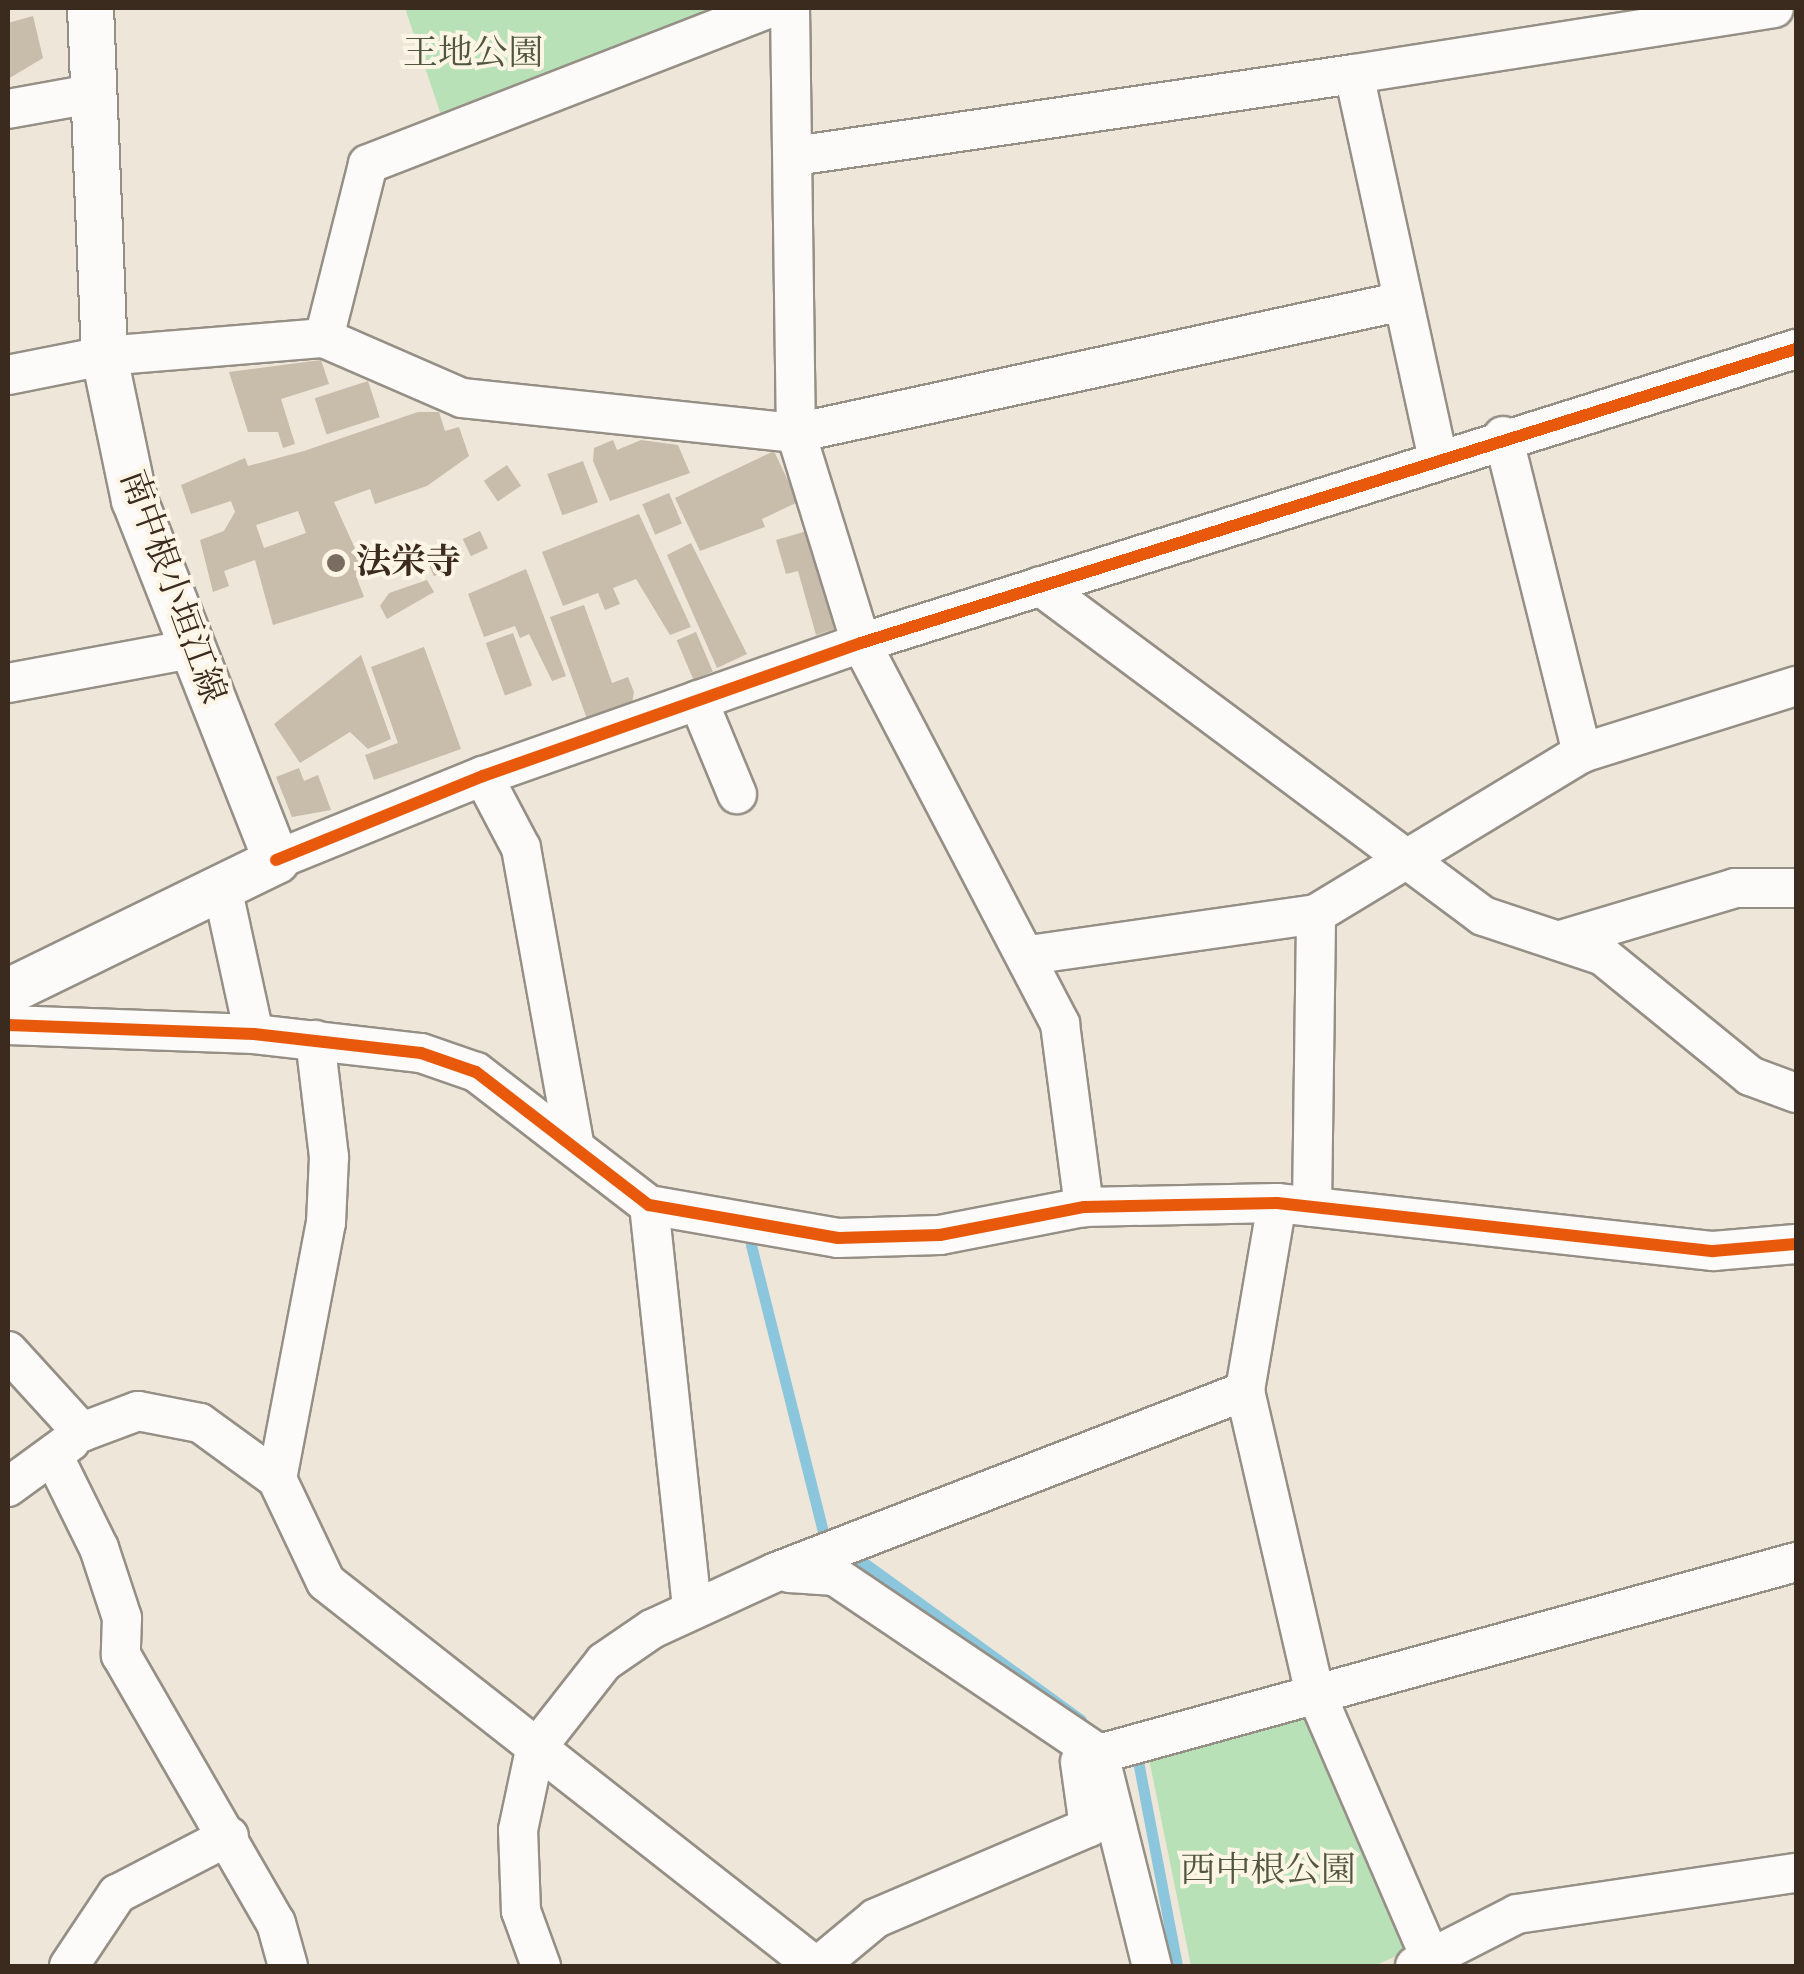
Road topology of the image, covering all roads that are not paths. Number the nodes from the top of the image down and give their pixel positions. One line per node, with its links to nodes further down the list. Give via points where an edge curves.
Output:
1 (90, 8): 7 (main road, 南中根小垣江線)
2 (771, 8): 11 (street, via 368,164)
3 (790, 8): 9 (street)
4 (1774, 8): 5 (street)
5 (1710, 11): 6 (street)
6 (1354, 74): 9 (street); 10 (street)
7 (90, 94): 8 (street); 13 (main road, 南中根小垣江線)
8 (8, 110)
9 (795, 156): 15 (street)
10 (1403, 301): 15 (street); 17 (street)
11 (324, 338): 13 (street); 15 (street, via 462,398)
12 (1796, 349): 16 (street)
13 (104, 356): 14 (street); 20 (main road, 南中根小垣江線, via 134,500)
14 (8, 375)
15 (796, 433): 19 (street)
16 (1503, 436): 17 (street); 24 (street)
17 (1437, 456): 18 (street)
18 (1040, 586): 19 (street); 28 (street)
19 (861, 644): 23 (street); 33 (street)
20 (190, 649): 21 (street); 27 (main road, 南中根小垣江線)
21 (8, 683)
22 (1796, 686): 24 (street)
23 (698, 700): 25 (street); 26 (street)
24 (1582, 752): 28 (street)
25 (484, 776): 27 (street); 39 (street, via 521,848)
26 (737, 794)
27 (276, 860): 29 (main road)
28 (1406, 860): 31 (street); 32 (street, via 1483,916)
29 (222, 887): 34 (main road); 36 (street)
30 (1796, 888): 32 (street, via 1734,888)
31 (1316, 914): 33 (street); 41 (street)
32 (1561, 940): 38 (street, via 1603,956 1677,1009 1750,1076)
33 (1028, 955): 42 (street, via 1060,1024)
34 (8, 992)
35 (8, 1024): 36 (street)
36 (254, 1034): 37 (street)
37 (315, 1040): 39 (street, via 421,1053 476,1072); 47 (street, via 330,1157 326,1223)
38 (1796, 1093)
39 (573, 1138): 40 (street)
40 (649, 1205): 42 (street, via 838,1238 940,1235); 51 (street)
41 (1294, 1205): 42 (street); 43 (street, via 1713,1251); 45 (street)
42 (1084, 1206)
43 (1796, 1244)
44 (8, 1351): 46 (street)
45 (1246, 1391): 50 (street); 52 (street)
46 (68, 1444): 47 (street, via 138,1411 200,1423); 48 (street); 55 (street, via 122,1618 122,1655)
47 (277, 1479): 54 (street, via 326,1582)
48 (8, 1487)
49 (1796, 1562): 52 (street)
50 (776, 1572): 51 (street); 53 (street, via 835,1576)
51 (692, 1609): 54 (street, via 604,1662)
52 (1314, 1689): 53 (street, via 1147,1740); 57 (street)
53 (1093, 1748): 61 (street, via 1089,1827 876,1918); 62 (street)
54 (535, 1750): 60 (street, via 518,1830 521,1910); 61 (street)
55 (229, 1836): 58 (street, via 117,1894); 59 (street, via 276,1923)
56 (1796, 1873): 57 (street, via 1518,1914)
57 (1427, 1964)
58 (69, 1966)
59 (288, 1966)
60 (542, 1966)
61 (816, 1966)
62 (1152, 1966)

